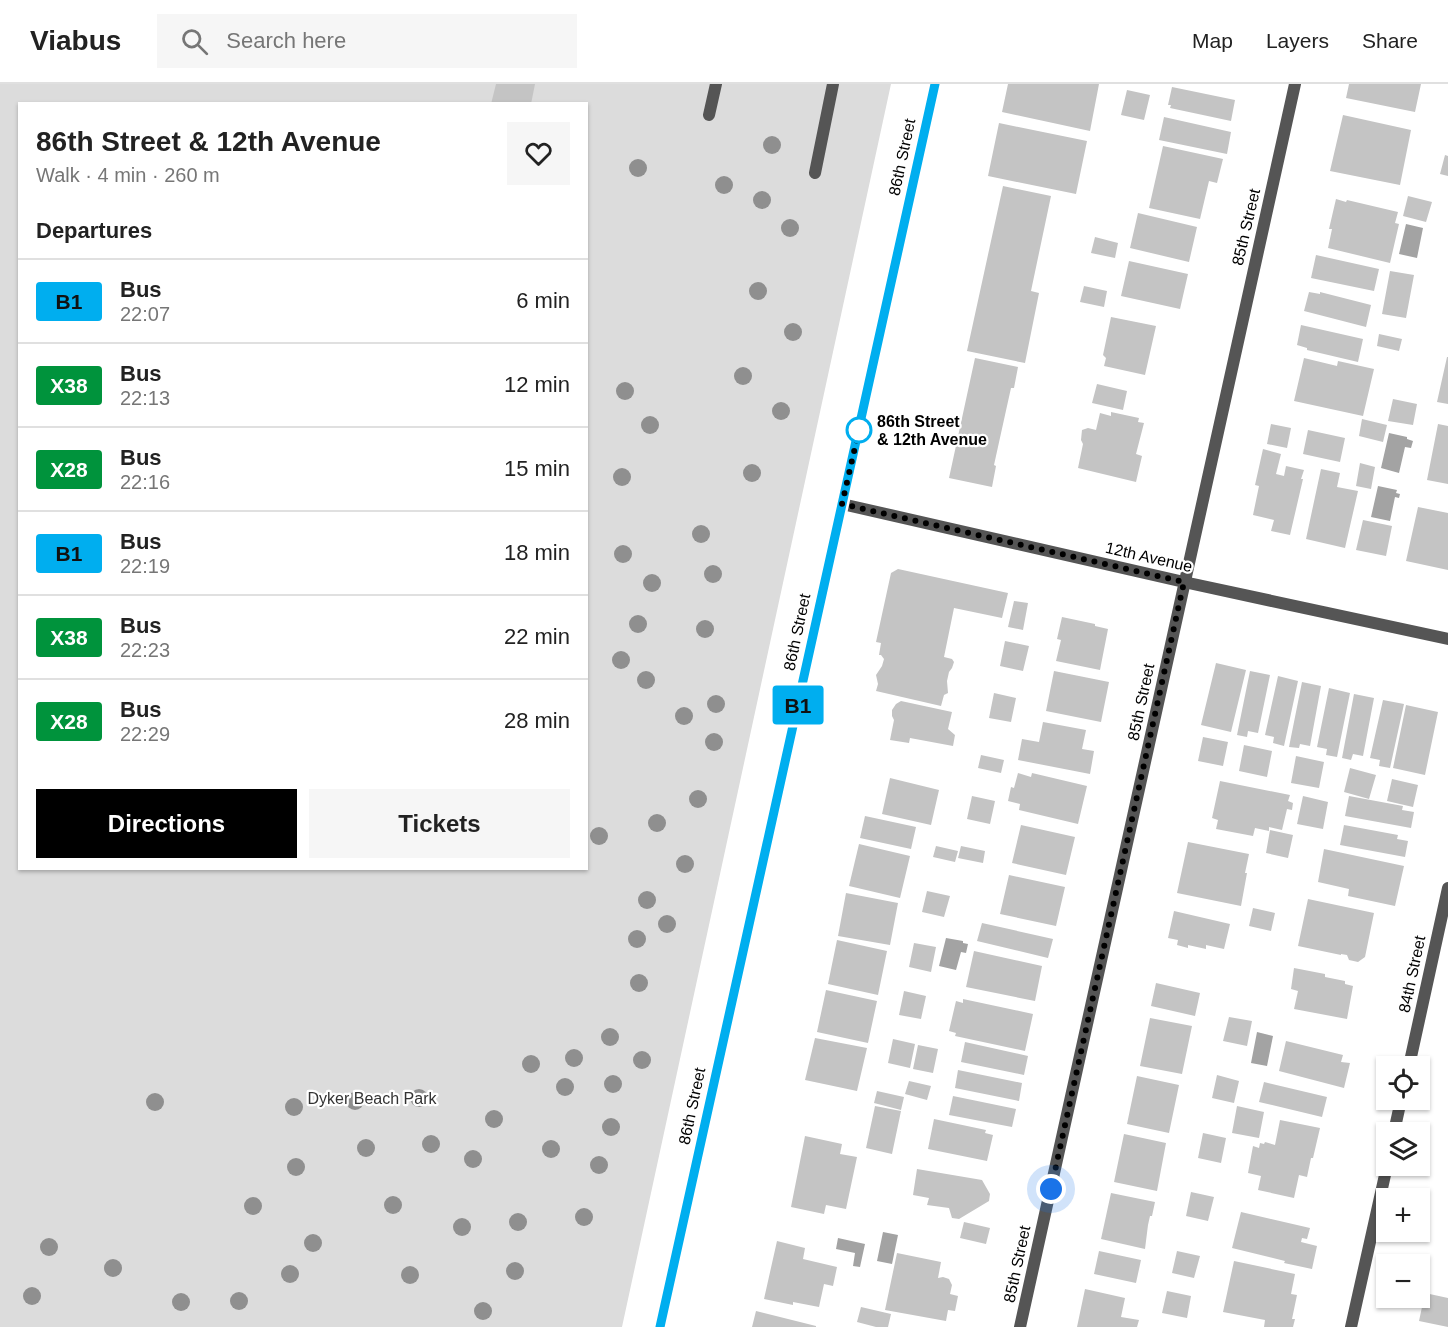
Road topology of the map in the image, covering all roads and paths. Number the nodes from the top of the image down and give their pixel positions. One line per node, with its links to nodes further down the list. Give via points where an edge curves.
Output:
1 (716, 84): 5 (street)
2 (833, 84): 6 (street)
3 (935, 84): 7 (main road, 86th Street)
4 (1295, 84): 8 (street, 85th Street)
5 (709, 115)
6 (815, 173)
7 (842, 504): 8 (street, 12th Avenue); 13 (main road, 86th Street)
8 (1184, 582): 9 (street, 12th Avenue); 14 (street, 85th Street)
9 (1448, 639)
10 (1448, 888): 11 (street, 84th Street)
11 (1411, 1056)
12 (1385, 1176): 15 (street)
13 (660, 1327)
14 (1020, 1327)
15 (1351, 1327)

